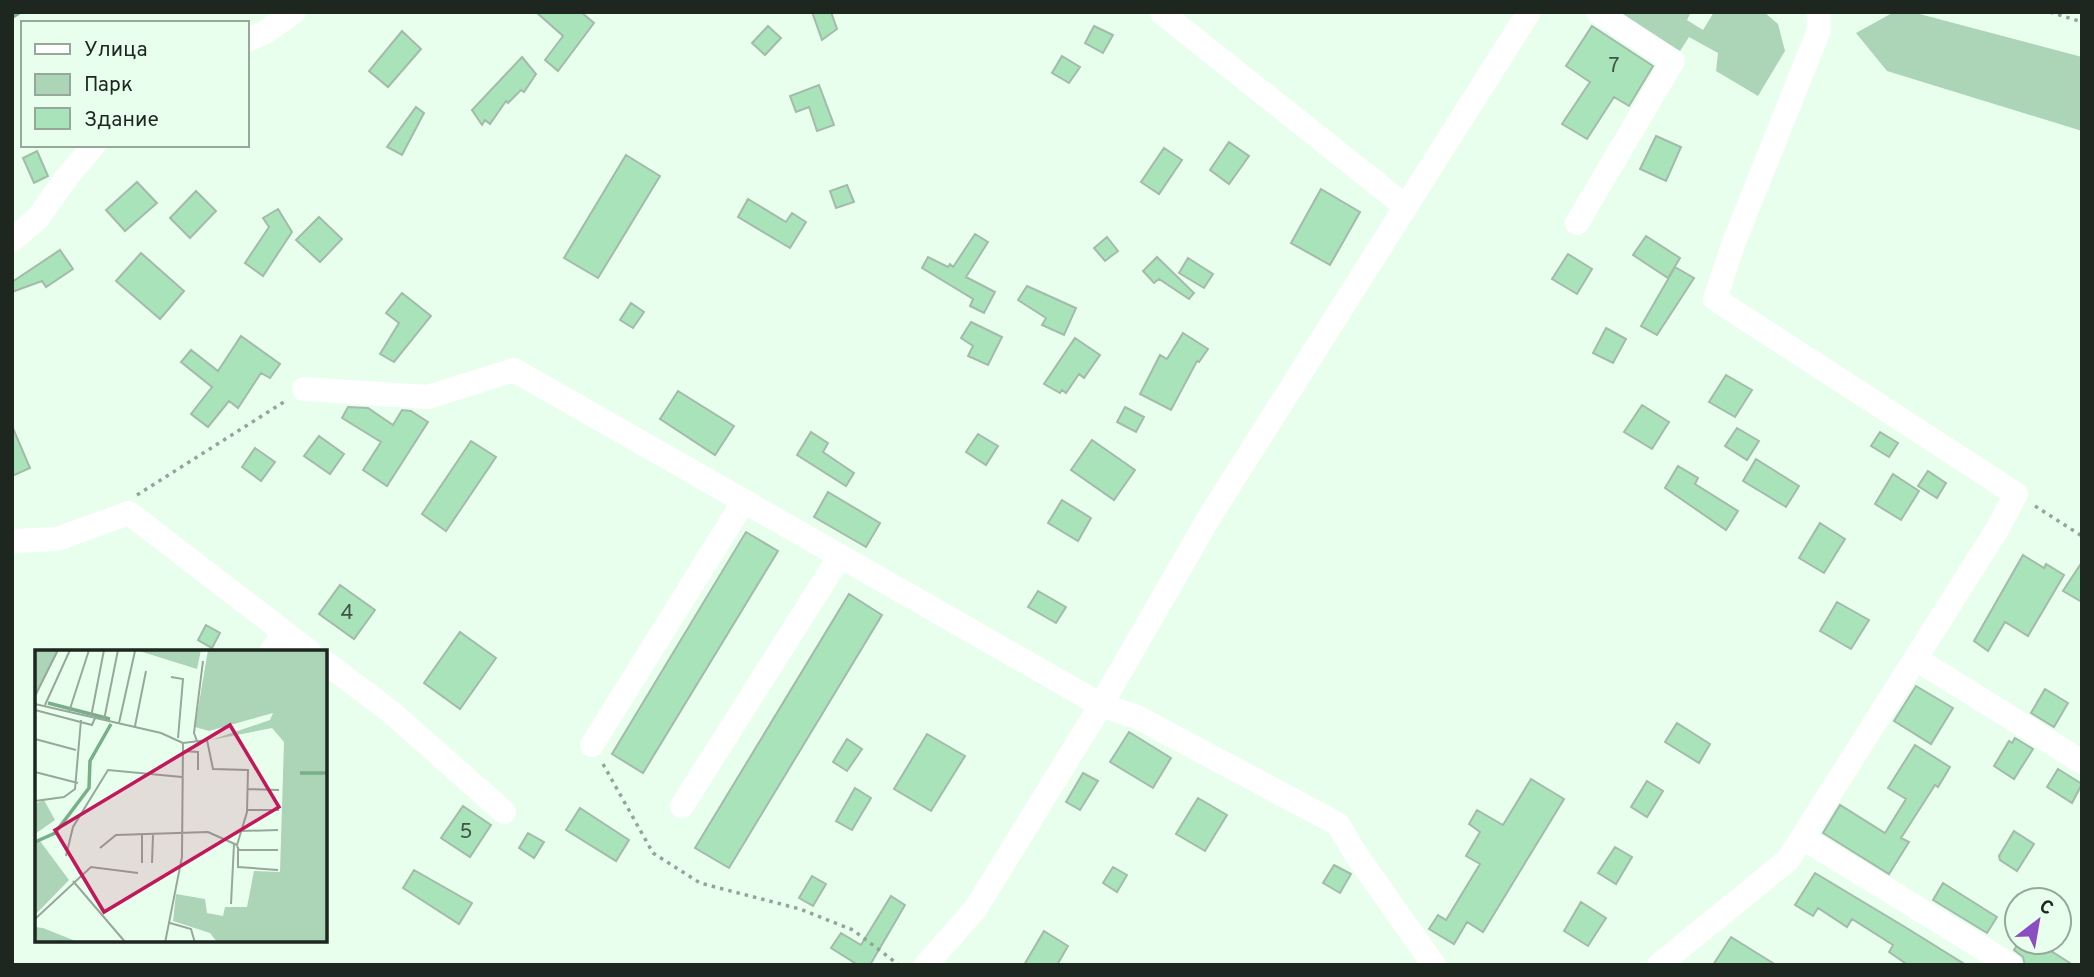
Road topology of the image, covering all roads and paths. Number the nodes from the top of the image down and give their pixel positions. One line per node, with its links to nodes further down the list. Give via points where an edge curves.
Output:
1 (293, 12): 8 (street)
2 (1161, 12): 10 (street)
3 (1529, 12): 10 (street)
4 (1598, 12): 11 (street, via 1673,61)
5 (1819, 12): 14 (street, via 1819,30 1715,299)
6 (2050, 12): 7 (path)
7 (2082, 22)
8 (248, 40)
9 (92, 147): 12 (street, via 38,218)
10 (1405, 205): 24 (street, via 1210,516)
11 (1577, 223)
12 (12, 240)
13 (304, 390): 15 (street, via 428,397 514,370); 16 (path, via 138,493)
14 (2016, 494): 17 (path); 22 (street)
15 (744, 501): 19 (street); 25 (street)
16 (129, 513): 18 (street, via 57,539); 20 (street)
17 (2082, 536)
18 (12, 541)
19 (840, 556): 24 (street); 27 (street)
20 (278, 642): 21 (street)
21 (304, 650)
22 (1916, 659): 26 (street); 29 (street)
23 (327, 664): 28 (street, via 391,712)
24 (1101, 705): 31 (street, via 976,908); 32 (street, via 1137,717 1338,824)
25 (592, 746): 30 (path, via 653,853 700,883 800,909 853,930)
26 (2082, 762)
27 (682, 806)
28 (504, 811)
29 (1802, 838): 33 (street, via 1788,860); 34 (street)
30 (899, 965)
31 (926, 965)
32 (1434, 965)
33 (1659, 965)
34 (2010, 965)

